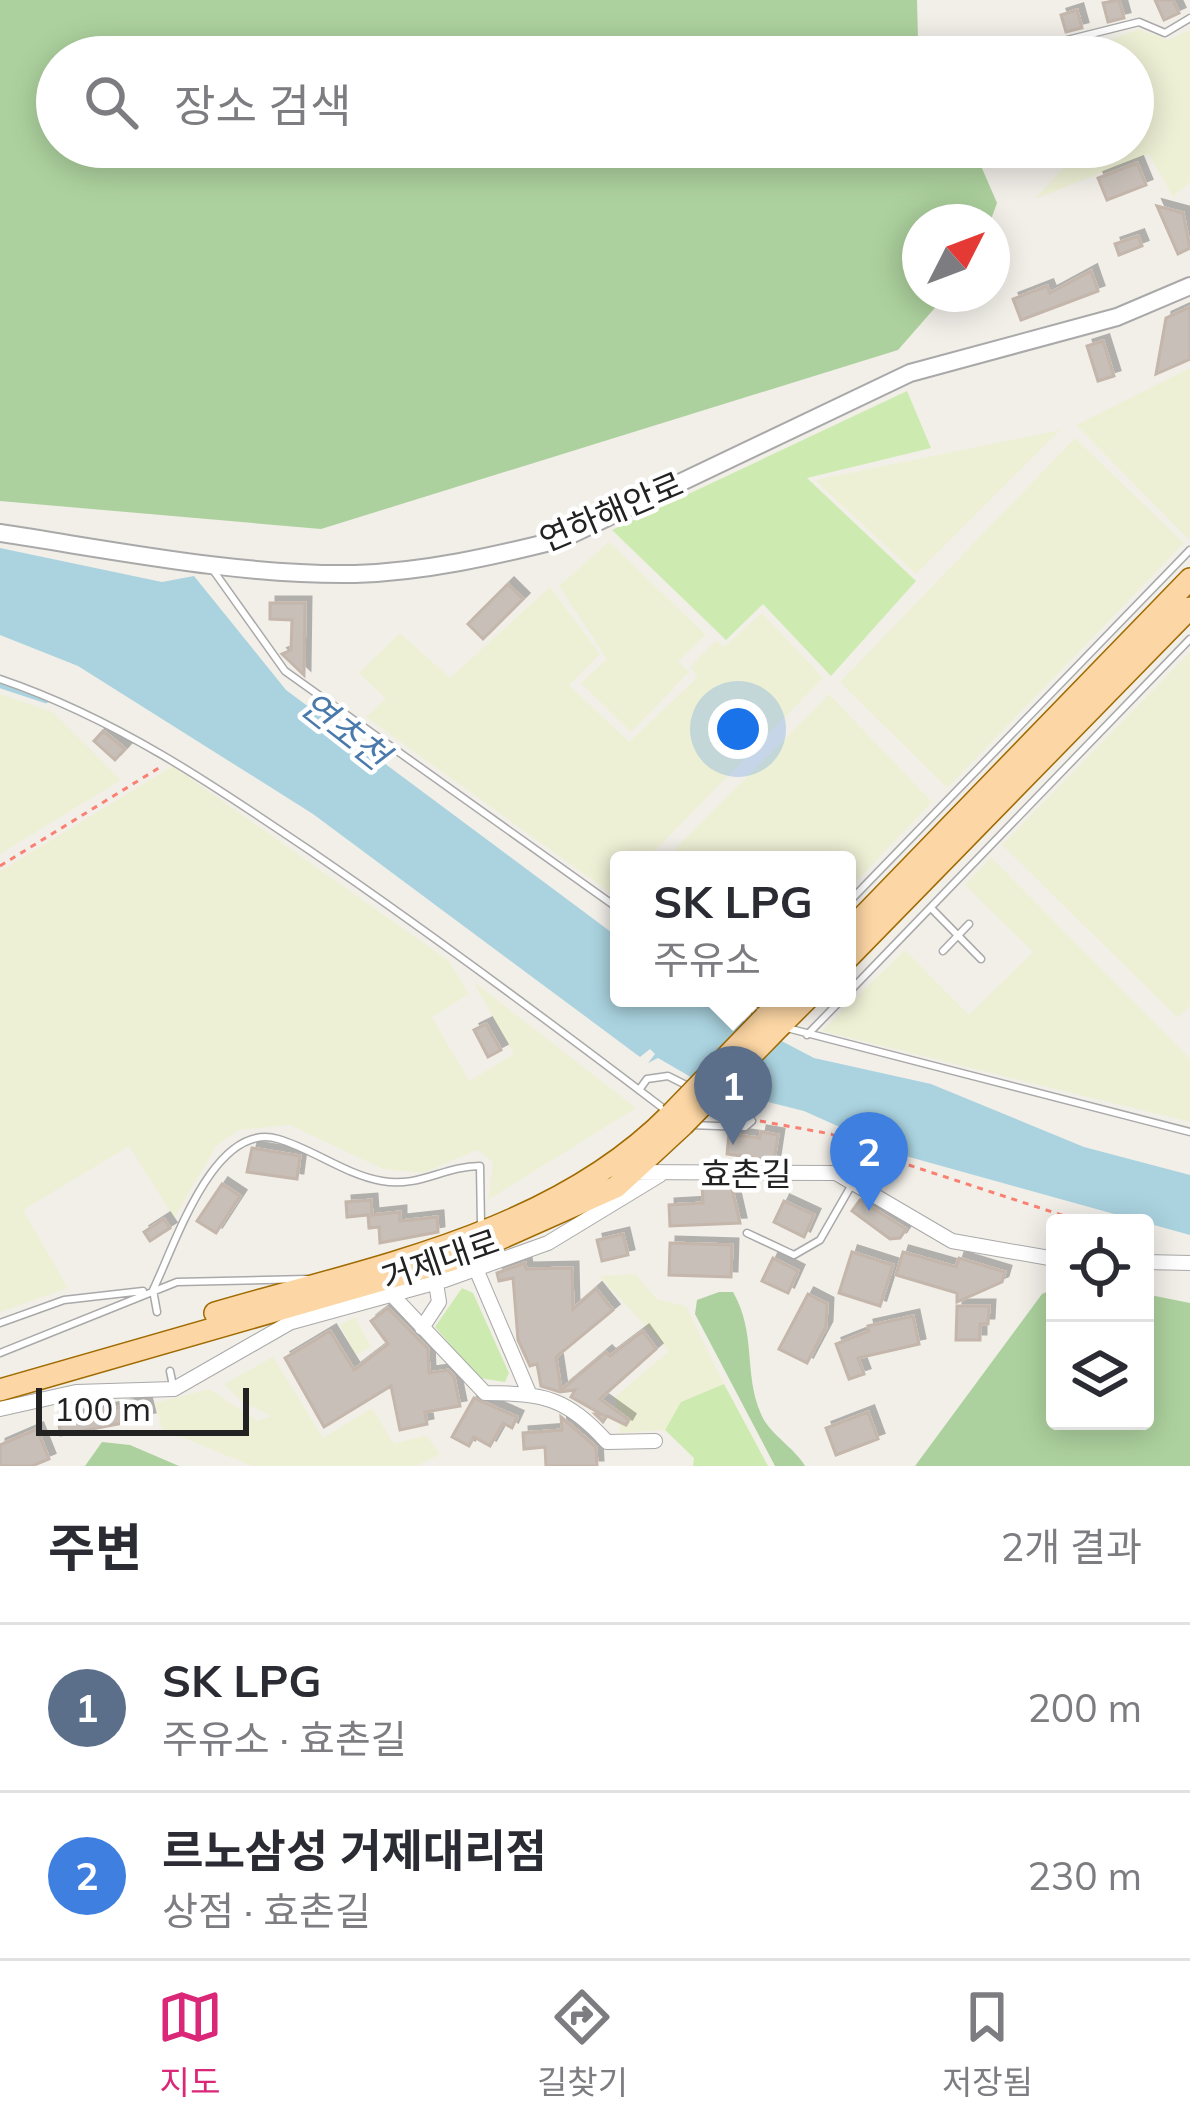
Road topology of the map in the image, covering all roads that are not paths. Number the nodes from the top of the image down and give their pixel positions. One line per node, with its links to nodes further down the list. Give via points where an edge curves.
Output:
1 (1190, 18): 2 (lane, via 1165,33 1139,22)
2 (1086, 36)
3 (1190, 286): 6 (street, 연하해안로, via 1117,317 910,373 562,539 352,574)
4 (0, 533): 6 (street, 연하해안로)
5 (1190, 550): 11 (lane)
6 (209, 561): 12 (lane, via 285,671)
7 (1190, 580): 14 (main road)
8 (1190, 608): 17 (main road)
9 (1190, 638): 13 (lane)
10 (0, 679): 24 (lane, via 174,758 470,960)
11 (856, 895)
12 (610, 903)
13 (931, 908): 16 (lane); 20 (lane)
14 (856, 923)
15 (969, 924): 16 (lane)
16 (958, 935): 18 (lane); 19 (lane)
17 (856, 949)
18 (943, 951)
19 (980, 959)
20 (856, 985)
21 (834, 1007): 23 (lane)
22 (763, 1012): 23 (lane); 25 (main road, 거제대로, bridge)
23 (807, 1035): 26 (lane)
24 (640, 1090): 25 (lane); 25 (lane, via 647,1079 668,1076 752,1121 745,1127)
25 (677, 1120): 27 (main road, 거제대로); 30 (main road, 거제대로, via 601,1176)
26 (1190, 1132)
27 (632, 1172): 28 (street, 효촌길); 37 (main road, 거제대로, via 557,1216 452,1260)
28 (665, 1172): 29 (street, 효촌길, via 836,1173); 35 (street, via 548,1244)
29 (852, 1183): 31 (lane, via 820,1240 794,1255); 32 (street, 효촌길, via 952,1241)
30 (482, 1230): 37 (main road, 거제대로); 38 (lane, via 480,1166 457,1166 413,1185 376,1181 275,1137 255,1137 228,1147)
31 (747, 1233)
32 (1046, 1257)
33 (1154, 1262): 34 (street)
34 (1190, 1263)
35 (476, 1269): 36 (street); 49 (street)
36 (436, 1283): 39 (street); 43 (street, via 440,1302)
37 (327, 1287): 38 (lane, via 271,1276); 41 (street); 46 (main road, 거제대로); 48 (main road, 거제대로)
38 (153, 1290): 40 (lane); 42 (lane, via 64,1300); 44 (lane)
39 (394, 1295): 41 (street); 43 (street)
40 (158, 1312)
41 (292, 1322): 47 (street)
42 (0, 1323)
43 (422, 1328): 49 (street, via 485,1393)
44 (0, 1353)
45 (170, 1371): 47 (lane)
46 (0, 1376)
47 (173, 1389): 50 (street, via 76,1392)
48 (0, 1390)
49 (529, 1393): 51 (street, via 576,1408 608,1442)
50 (0, 1409)
51 (655, 1441)

